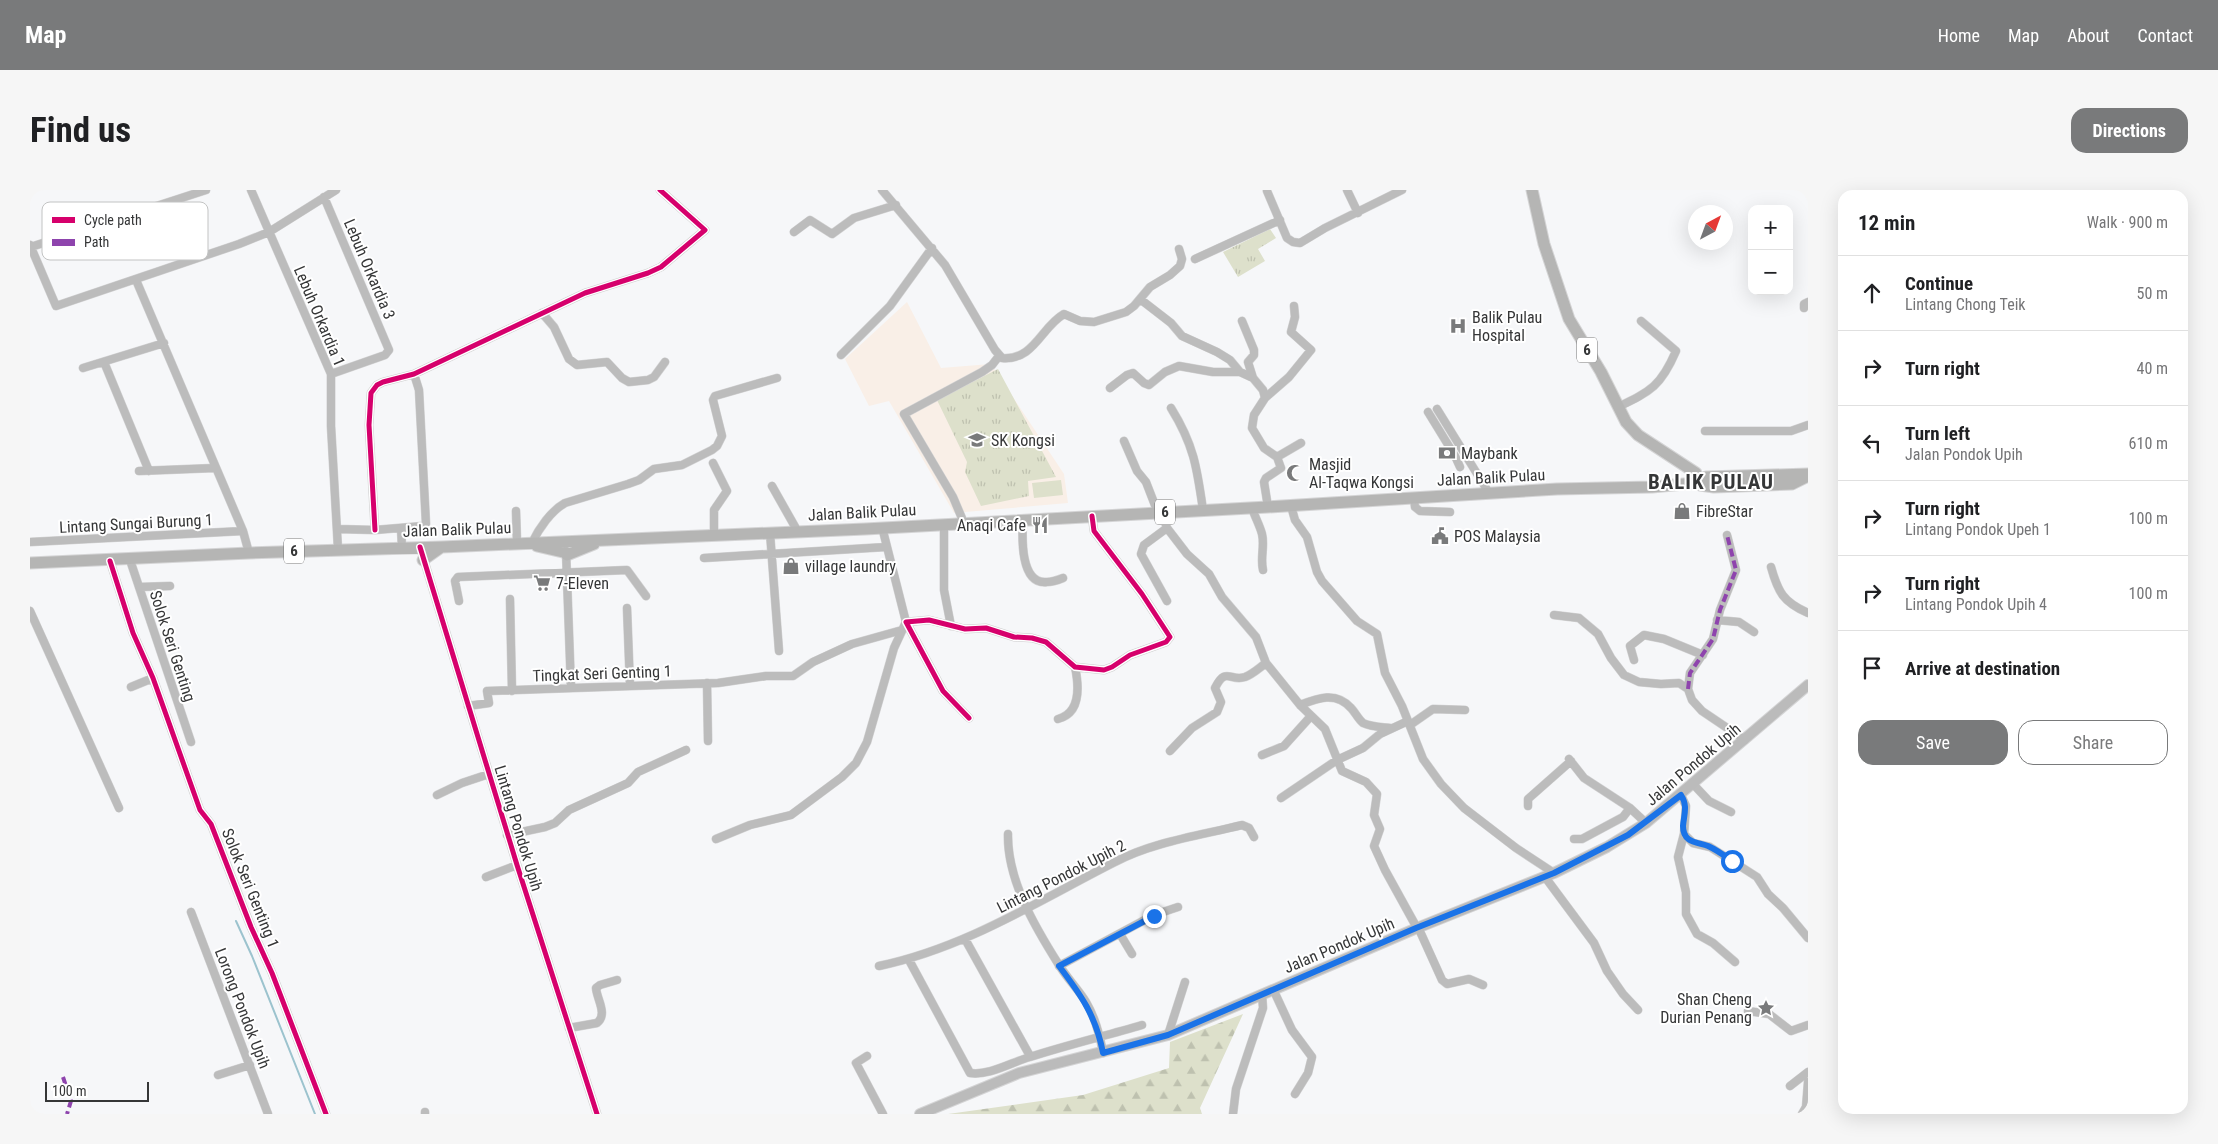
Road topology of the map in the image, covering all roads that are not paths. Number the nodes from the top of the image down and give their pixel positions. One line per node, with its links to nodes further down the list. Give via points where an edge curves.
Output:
1 (206, 190): 11 (street)
2 (251, 190): 15 (street, Lebuh Orkardia 1)
3 (336, 190): 10 (street)
4 (660, 190): 26 (street, via 704,232 648,273 585,294)
5 (882, 190): 12 (street)
6 (1347, 190): 13 (street)
7 (1402, 190): 13 (street)
8 (1532, 190): 42 (main road, 6, via 1544,244 1569,319)
9 (1267, 191): 14 (street)
10 (324, 197): 15 (street); 36 (street, Lebuh Orkardia 3, via 389,348 389,352)
11 (170, 202)
12 (896, 206): 16 (street, via 854,218 832,234 810,220); 18 (street)
13 (1358, 213): 14 (street, via 1300,243 1287,238)
14 (1280, 220): 21 (street)
15 (269, 232): 20 (street); 36 (street, Lebuh Orkardia 1)
16 (794, 232)
17 (31, 246): 23 (street, via 56,306)
18 (932, 248): 30 (street, via 890,306); 31 (street)
19 (1179, 249): 24 (street, via 1180,266 1150,287)
20 (208, 255)
21 (1195, 259)
22 (193, 260): 23 (street)
23 (136, 280): 29 (street)
24 (1140, 299): 31 (street, via 1126,312 1094,322 1080,321 1064,314 1023,353 1007,358); 35 (street, via 1182,336 1224,356)
25 (1294, 306): 41 (street, via 1291,332 1311,350)
26 (542, 313): 33 (street, via 554,327 569,359 577,365 607,362 629,382 654,377); 37 (street)
27 (1242, 321): 39 (street, via 1254,350 1248,362)
28 (1641, 321): 42 (street, via 1676,351 1664,376 1654,387)
29 (164, 343): 32 (street); 53 (street)
30 (841, 355)
31 (999, 356): 70 (street, via 982,372 904,414 953,497)
32 (104, 362): 34 (street); 55 (street)
33 (665, 362)
34 (83, 368)
35 (1240, 372): 39 (street); 40 (street, via 1213,372 1179,366 1150,384 1133,373)
36 (331, 374): 75 (street, Lebuh Orkardia 1)
37 (414, 374): 72 (street, via 419,390 426,524); 76 (street, via 383,382 371,393 369,425)
38 (777, 378): 85 (street, via 715,396 713,400 722,436 712,450 682,465 654,469 628,484 565,503)
39 (1253, 378): 41 (street)
40 (1110, 388)
41 (1266, 398): 50 (street, via 1254,415 1252,428 1264,448)
42 (1618, 407): 57 (main road, 6, via 1638,435)
43 (1171, 408): 65 (street, via 1190,441)
44 (1437, 409): 59 (street)
45 (1428, 412): 52 (street)
46 (1808, 425): 47 (street, via 1790,431)
47 (1706, 431)
48 (1124, 441): 67 (street)
49 (1301, 443): 50 (street)
50 (1278, 457): 62 (street, via 1281,468 1264,482)
51 (713, 463): 80 (street, via 727,491 714,510)
52 (1460, 467)
53 (215, 468): 55 (street); 77 (street)
54 (139, 471): 55 (street)
55 (149, 471)
56 (1808, 475): 57 (main road, Jalan Balik Pulau / 6)
57 (1699, 480): 59 (main road, Jalan Balik Pulau / 6, via 1652,487)
58 (772, 486): 78 (street)
59 (1489, 493): 60 (main road, Jalan Balik Pulau / 6)
60 (1414, 497): 61 (main road, Jalan Balik Pulau / 6); 66 (street, via 1415,507 1420,512)
61 (1291, 506): 62 (main road, Jalan Balik Pulau / 6); 136 (street, via 1322,581 1357,621 1377,634 1382,668)
62 (1268, 507): 63 (main road, Jalan Balik Pulau / 6)
63 (1252, 508): 65 (main road, Jalan Balik Pulau / 6); 100 (street, via 1263,537 1260,557)
64 (516, 510): 85 (street)
65 (1203, 510): 67 (main road, Jalan Balik Pulau / 6)
66 (1450, 512)
67 (1160, 513): 68 (main road, Jalan Balik Pulau / 6); 74 (street)
68 (1092, 516): 69 (main road, Jalan Balik Pulau / 6); 121 (street, via 1094,531 1170,637 1166,642 1130,655 1108,669)
69 (1023, 520): 70 (main road, Jalan Balik Pulau / 6); 102 (street, via 1024,557 1030,575 1046,583)
70 (964, 523): 71 (main road, Jalan Balik Pulau / 6)
71 (944, 524): 73 (main road, Jalan Balik Pulau / 6); 115 (street, via 944,590)
72 (401, 528): 76 (street); 89 (street)
73 (882, 528): 78 (main road, Jalan Balik Pulau / 6); 88 (street)
74 (1167, 528): 107 (street, via 1144,545 1141,554); 120 (street, via 1187,554 1210,574 1222,597 1251,630)
75 (337, 529): 76 (street); 90 (street, Lebuh Orkardia 1)
76 (375, 530)
77 (243, 531): 84 (street, Lintang Sungai Burung 1); 91 (street)
78 (798, 532): 79 (main road, Jalan Balik Pulau / 6)
79 (770, 533): 80 (main road, Jalan Balik Pulau / 6); 93 (street)
80 (714, 535): 82 (main road, Jalan Balik Pulau / 6)
81 (1727, 535): 113 (street, via 1736,570)
82 (610, 540): 83 (main road, Jalan Balik Pulau / 6); 92 (main road)
83 (566, 541): 85 (main road, Jalan Balik Pulau / 6); 92 (street)
84 (30, 542)
85 (524, 543): 87 (main road, Jalan Balik Pulau / 6); 92 (main road)
86 (420, 547): 87 (main road, Jalan Balik Pulau / 6); 89 (main road, Jalan Balik Pulau / 6); 96 (street, Lintang Pondok Upih)
87 (442, 547): 96 (main road)
88 (886, 547): 93 (street); 114 (street)
89 (402, 548): 90 (main road, Jalan Balik Pulau / 6)
90 (338, 549): 91 (main road, Jalan Balik Pulau / 6)
91 (249, 553): 95 (main road, Jalan Balik Pulau / 6)
92 (567, 554): 101 (street)
93 (772, 554): 94 (street); 117 (street)
94 (704, 558)
95 (130, 560): 97 (main road, Jalan Balik Pulau / 6); 104 (street, Solok Seri Genting)
96 (423, 560): 131 (street, Lintang Pondok Upih)
97 (110, 561): 98 (main road, Jalan Balik Pulau / 6); 122 (street, Solok Seri Genting 1, via 133,633)
98 (30, 563)
99 (1770, 567): 111 (street, via 1781,596)
100 (1263, 570)
101 (567, 573): 105 (street, via 627,570); 108 (street, via 458,577 455,581); 127 (street)
102 (1063, 578)
103 (170, 586): 104 (street)
104 (139, 587): 140 (street, Solok Seri Genting)
105 (646, 596)
106 (510, 599): 129 (street)
107 (1168, 600)
108 (459, 601)
109 (627, 608): 126 (street)
110 (30, 611): 151 (street)
111 (1808, 613)
112 (1554, 615): 128 (street, via 1579,618 1598,634 1624,675 1639,682 1679,683)
113 (1718, 620): 116 (street, via 1739,622); 118 (street)
114 (904, 626): 115 (street, Tingkat Seri Genting 1, via 930,620); 123 (street, Tingkat Seri Genting 1, via 852,644 813,662 793,676); 134 (street, via 943,691); 160 (street, via 890,659 867,742 856,763 791,815 750,825)
115 (951, 626): 121 (street, Tingkat Seri Genting 1, via 993,629 1014,638 1046,642)
116 (1754, 632)
117 (779, 651)
118 (1703, 655): 119 (street, via 1664,639 1644,635 1630,646); 128 (street, via 1690,674)
119 (1634, 660)
120 (1266, 663): 130 (street); 142 (street, via 1246,677 1226,675 1222,678 1215,688 1220,708 1192,728)
121 (1075, 667): 135 (street, via 1078,691 1073,709 1068,716)
122 (153, 678): 125 (street); 199 (street, Solok Seri Genting 1, via 200,810 211,824)
123 (707, 683): 126 (street, Tingkat Seri Genting 1); 139 (street)
124 (1808, 685): 138 (main road, Jalan Pondok Upih)
125 (131, 686)
126 (630, 686): 127 (street, Tingkat Seri Genting 1)
127 (571, 688): 129 (street, Tingkat Seri Genting 1)
128 (1688, 689): 138 (street, via 1692,700 1702,711)
129 (512, 690): 131 (street, Tingkat Seri Genting 1, via 487,691 489,703)
130 (1300, 704): 133 (street); 137 (street, via 1333,697 1349,706 1362,722)
131 (468, 706): 145 (street, Lintang Pondok Upih)
132 (1465, 710): 136 (street, via 1433,709)
133 (1312, 716): 143 (street, via 1284,746); 144 (street, via 1325,729)
134 (969, 718)
135 (1058, 719)
136 (1409, 723): 137 (street); 162 (street, via 1423,759 1441,784 1464,808)
137 (1392, 728): 144 (street, via 1364,748)
138 (1745, 740): 146 (main road, Jalan Pondok Upih)
139 (708, 741)
140 (191, 742)
141 (686, 750): 157 (street, via 638,772 628,784 569,810 545,827)
142 (1170, 751)
143 (1262, 755)
144 (1337, 760): 149 (street); 167 (street, via 1342,771 1366,782 1377,794 1374,815 1380,829 1374,846)
145 (489, 774): 147 (street); 157 (street, Lintang Pondok Upih)
146 (1693, 784): 148 (main road, Jalan Pondok Upih); 153 (street, via 1709,801)
147 (437, 795)
148 (1681, 795): 154 (main road, Jalan Pondok Upih); 156 (street, via 1686,806)
149 (1281, 798)
150 (1528, 806): 152 (street, via 1528,799 1570,760 1584,778)
151 (119, 808)
152 (1630, 808): 154 (street); 159 (street, via 1623,817 1582,839)
153 (1731, 812)
154 (1646, 823): 162 (main road, Jalan Pondok Upih, via 1607,847)
155 (1008, 834): 165 (street, via 1010,862)
156 (1684, 834): 169 (street, via 1693,843 1710,847 1753,874); 173 (street, via 1678,857 1690,925 1697,934)
157 (507, 835): 161 (street, Lintang Pondok Upih)
158 (1254, 837): 165 (street, Lintang Pondok Upih 2, via 1249,828 1242,826 1148,849 1115,861)
159 (1574, 839)
160 (716, 840)
161 (516, 865): 163 (street); 185 (street, Lintang Pondok Upih)
162 (1549, 875): 167 (main road, Jalan Pondok Upih); 181 (street, via 1594,943 1607,971)
163 (486, 876)
164 (1178, 907): 168 (street)
165 (1028, 909): 170 (street, Lintang Pondok Upih 2); 175 (street)
166 (191, 912): 191 (street, Lorong Pondok Upih)
167 (1417, 927): 178 (street, via 1442,980 1447,984 1469,979); 179 (main road, Jalan Pondok Upih)
168 (1120, 934): 171 (street); 175 (street)
169 (1808, 938)
170 (966, 939): 172 (street, Lintang Pondok Upih 2); 190 (street)
171 (1132, 954)
172 (909, 960): 174 (street, Lintang Pondok Upih 2); 190 (street, via 968,1071 978,1073)
173 (1735, 962)
174 (879, 966)
175 (1059, 966): 187 (street, via 1086,1002)
176 (617, 980): 185 (street, via 596,988 602,1011 600,1021)
177 (1185, 982): 186 (street)
178 (1483, 985)
179 (1273, 989): 180 (main road, Jalan Pondok Upih); 197 (street, via 1292,1030 1312,1057 1308,1072)
180 (1262, 994): 186 (main road, Jalan Pondok Upih); 203 (street, via 1263,1008 1239,1081)
181 (1638, 1010)
182 (1748, 1011): 184 (street, via 1769,1014 1791,1031)
183 (1142, 1025): 187 (street)
184 (1808, 1025)
185 (569, 1028): 200 (street, Lintang Pondok Upih)
186 (1168, 1035): 188 (main road, Jalan Pondok Upih)
187 (1100, 1038): 188 (street); 190 (street)
188 (1103, 1053): 202 (main road, Jalan Pondok Upih, via 1019,1073)
189 (867, 1056): 201 (street, via 856,1063)
190 (1030, 1056)
191 (250, 1065): 194 (street); 198 (street, Lorong Pondok Upih)
192 (1808, 1067): 193 (street)
193 (1808, 1072): 195 (street); 196 (street)
194 (218, 1075)
195 (1808, 1082): 204 (street, via 1806,1107)
196 (1790, 1086)
197 (1295, 1094)
198 (268, 1114)
199 (326, 1114)
200 (597, 1114)
201 (883, 1114)
202 (920, 1114)
203 (1233, 1114)
204 (1802, 1114)

